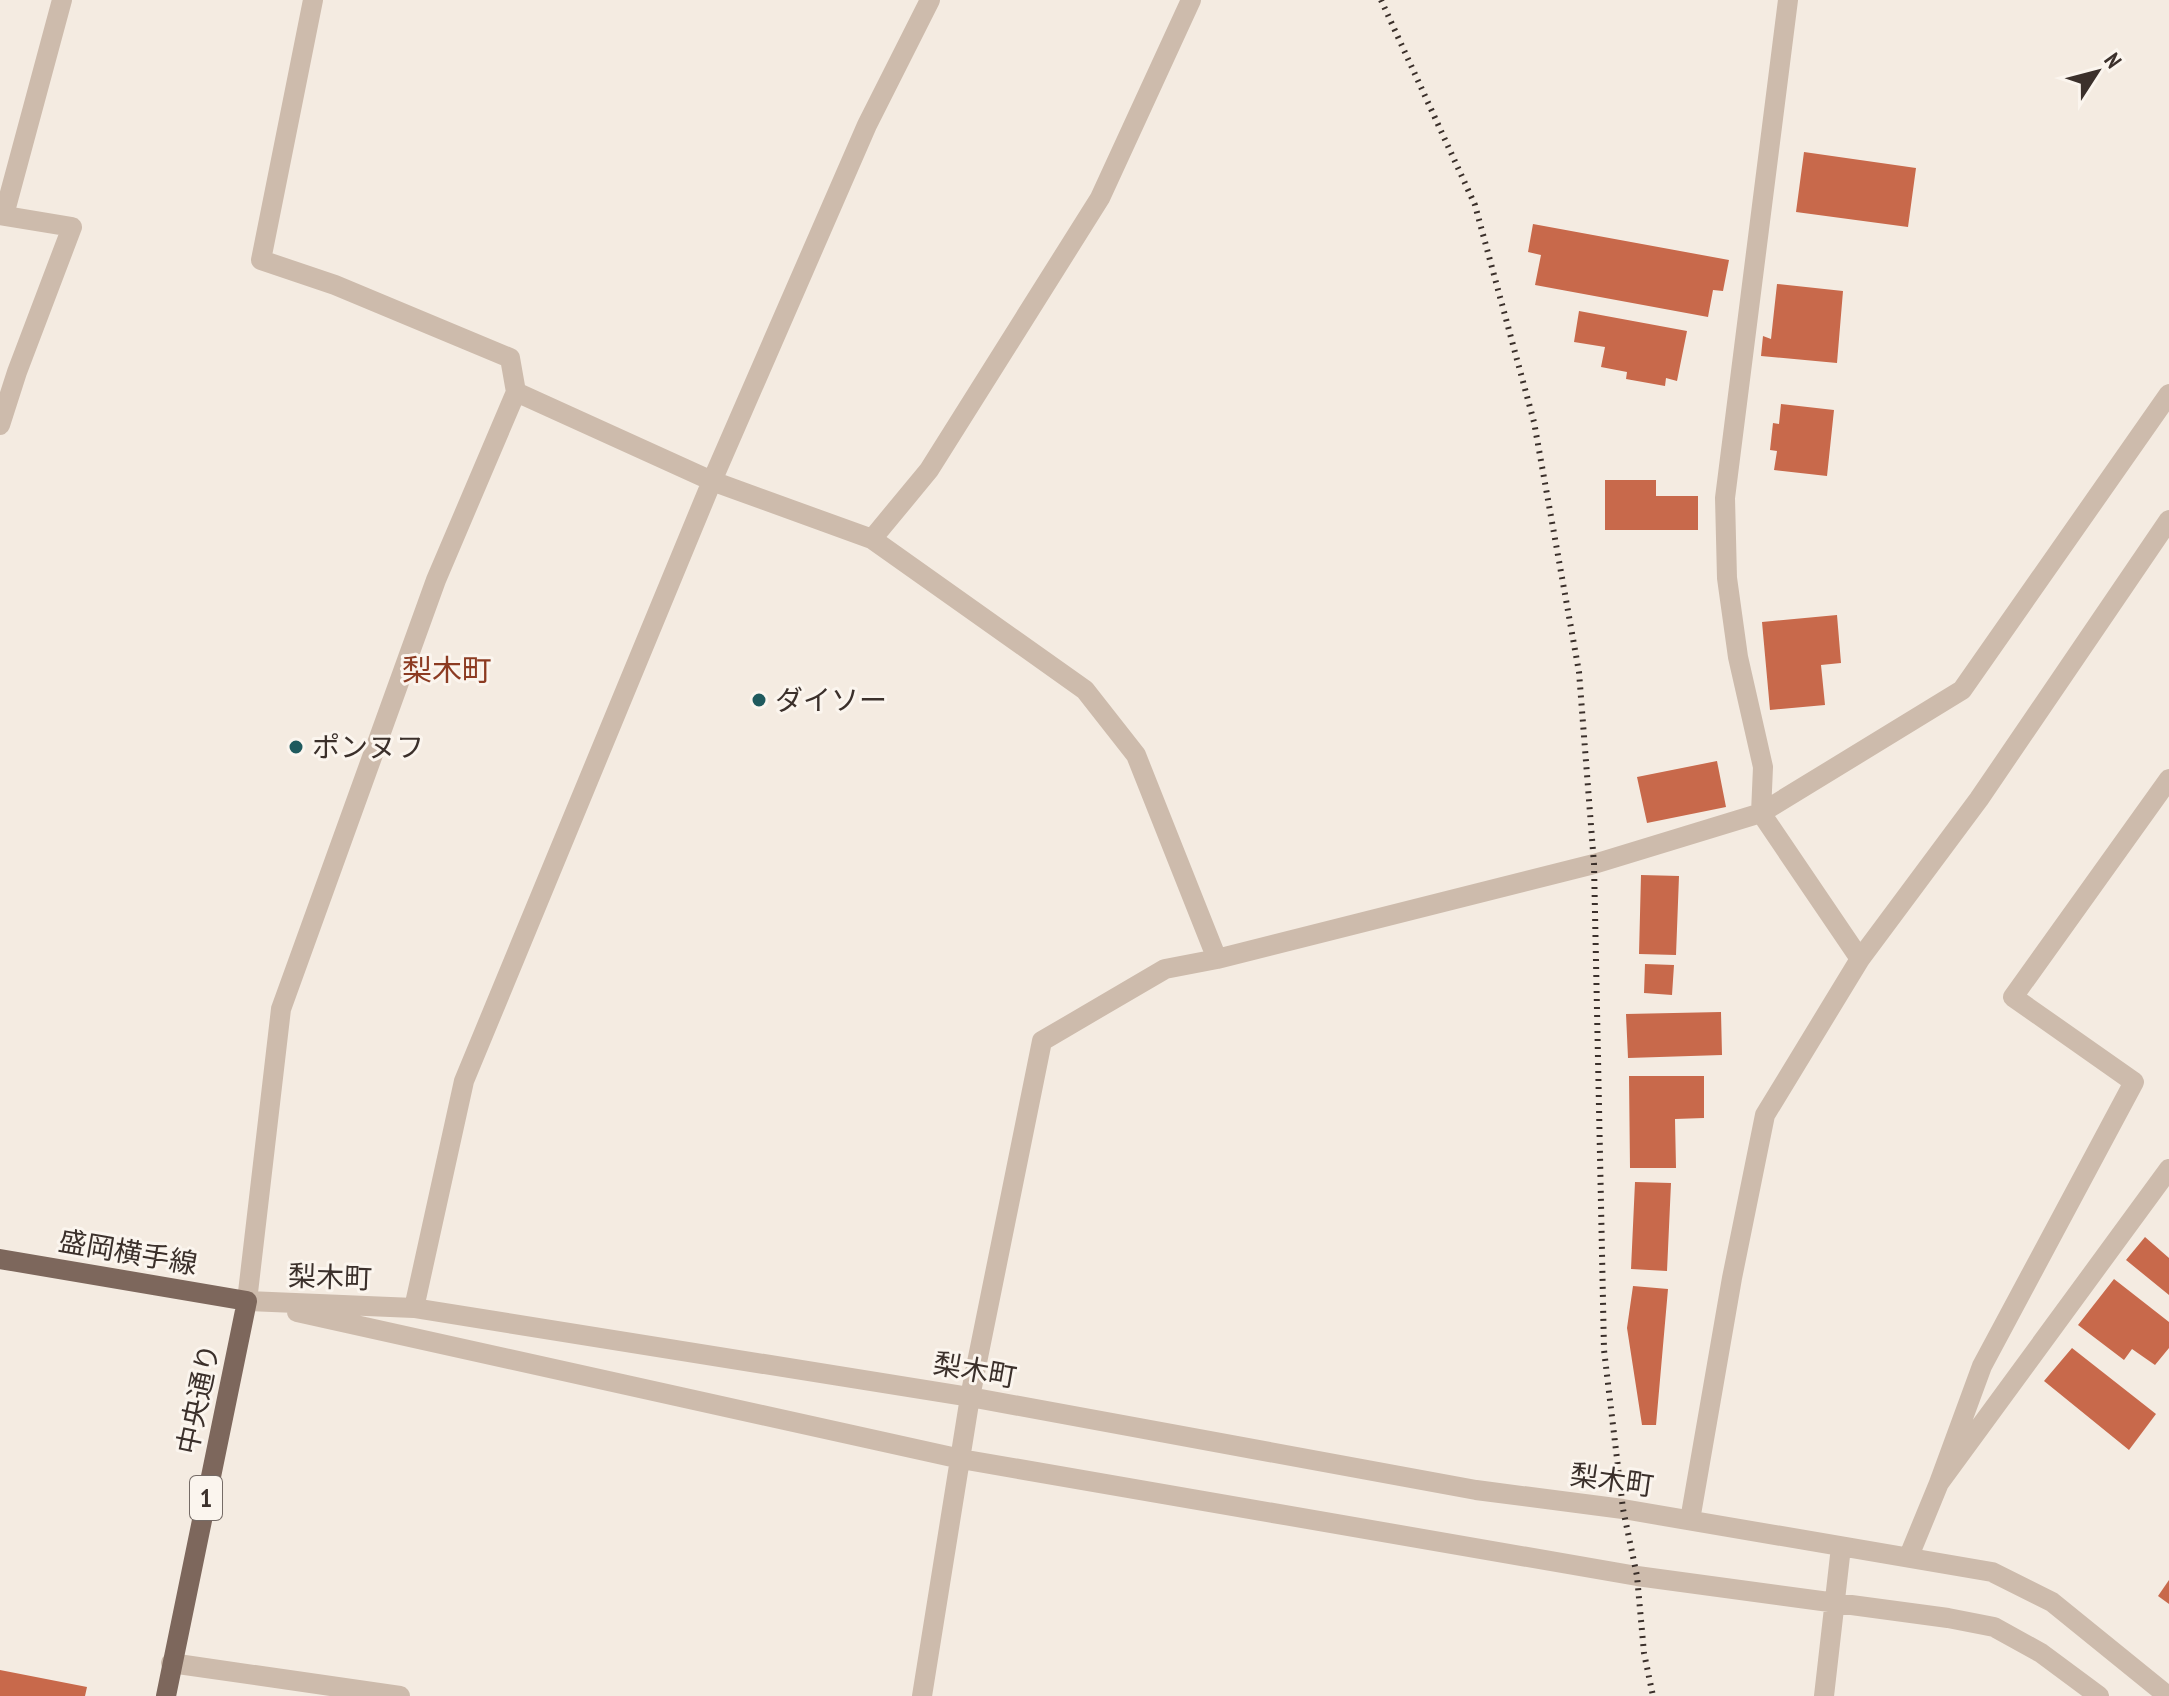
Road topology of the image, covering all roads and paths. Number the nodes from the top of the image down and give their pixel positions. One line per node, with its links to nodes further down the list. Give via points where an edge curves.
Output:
1 (62, 0): 6 (street)
2 (313, 0): 7 (street, via 261,260 510,358)
3 (930, 0): 10 (street, via 867,125)
4 (1788, 0): 14 (street, via 1725,498 1727,578 1738,657 1763,767)
5 (1186, 1): 12 (street, via 1100,198 929,470)
6 (2, 215): 9 (street, via 72,227)
7 (516, 392): 10 (street); 19 (street, via 436,580 281,1009)
8 (2169, 394): 14 (street, via 1962,690)
9 (0, 425)
10 (712, 481): 12 (street); 20 (street, via 464,1081)
11 (2169, 520): 16 (street, via 1979,799)
12 (872, 539): 15 (street, via 1085,690 1136,755)
13 (2169, 779): 23 (street, via 2013,997 2134,1082 1982,1366)
14 (1761, 813): 15 (street, via 1594,864); 16 (street)
15 (1217, 959): 21 (street, via 1165,969 1042,1041)
16 (1860, 959): 24 (street, via 1765,1115)
17 (2169, 1169): 23 (street)
18 (0, 1259): 19 (main road, 盛岡横手線)
19 (247, 1301): 20 (street, 梨木町); 22 (street); 28 (main road, 中央通り / 1)
20 (414, 1308): 21 (street, 梨木町)
21 (970, 1397): 22 (street); 24 (street, 梨木町, via 1476,1490)
22 (961, 1459): 27 (street, via 1621,1573); 31 (street)
23 (1939, 1483): 26 (street)
24 (1690, 1520): 25 (street, 梨木町)
25 (1841, 1547): 26 (street, 梨木町); 27 (street)
26 (1909, 1556): 34 (street, 梨木町, via 1992,1572 2052,1602)
27 (1835, 1604): 32 (street); 33 (street, via 1994,1627 2041,1653)
28 (171, 1663): 29 (main road, 中央通り / 1); 30 (street)
29 (166, 1696)
30 (400, 1696)
31 (922, 1696)
32 (1824, 1696)
33 (2099, 1696)
34 (2168, 1696)

